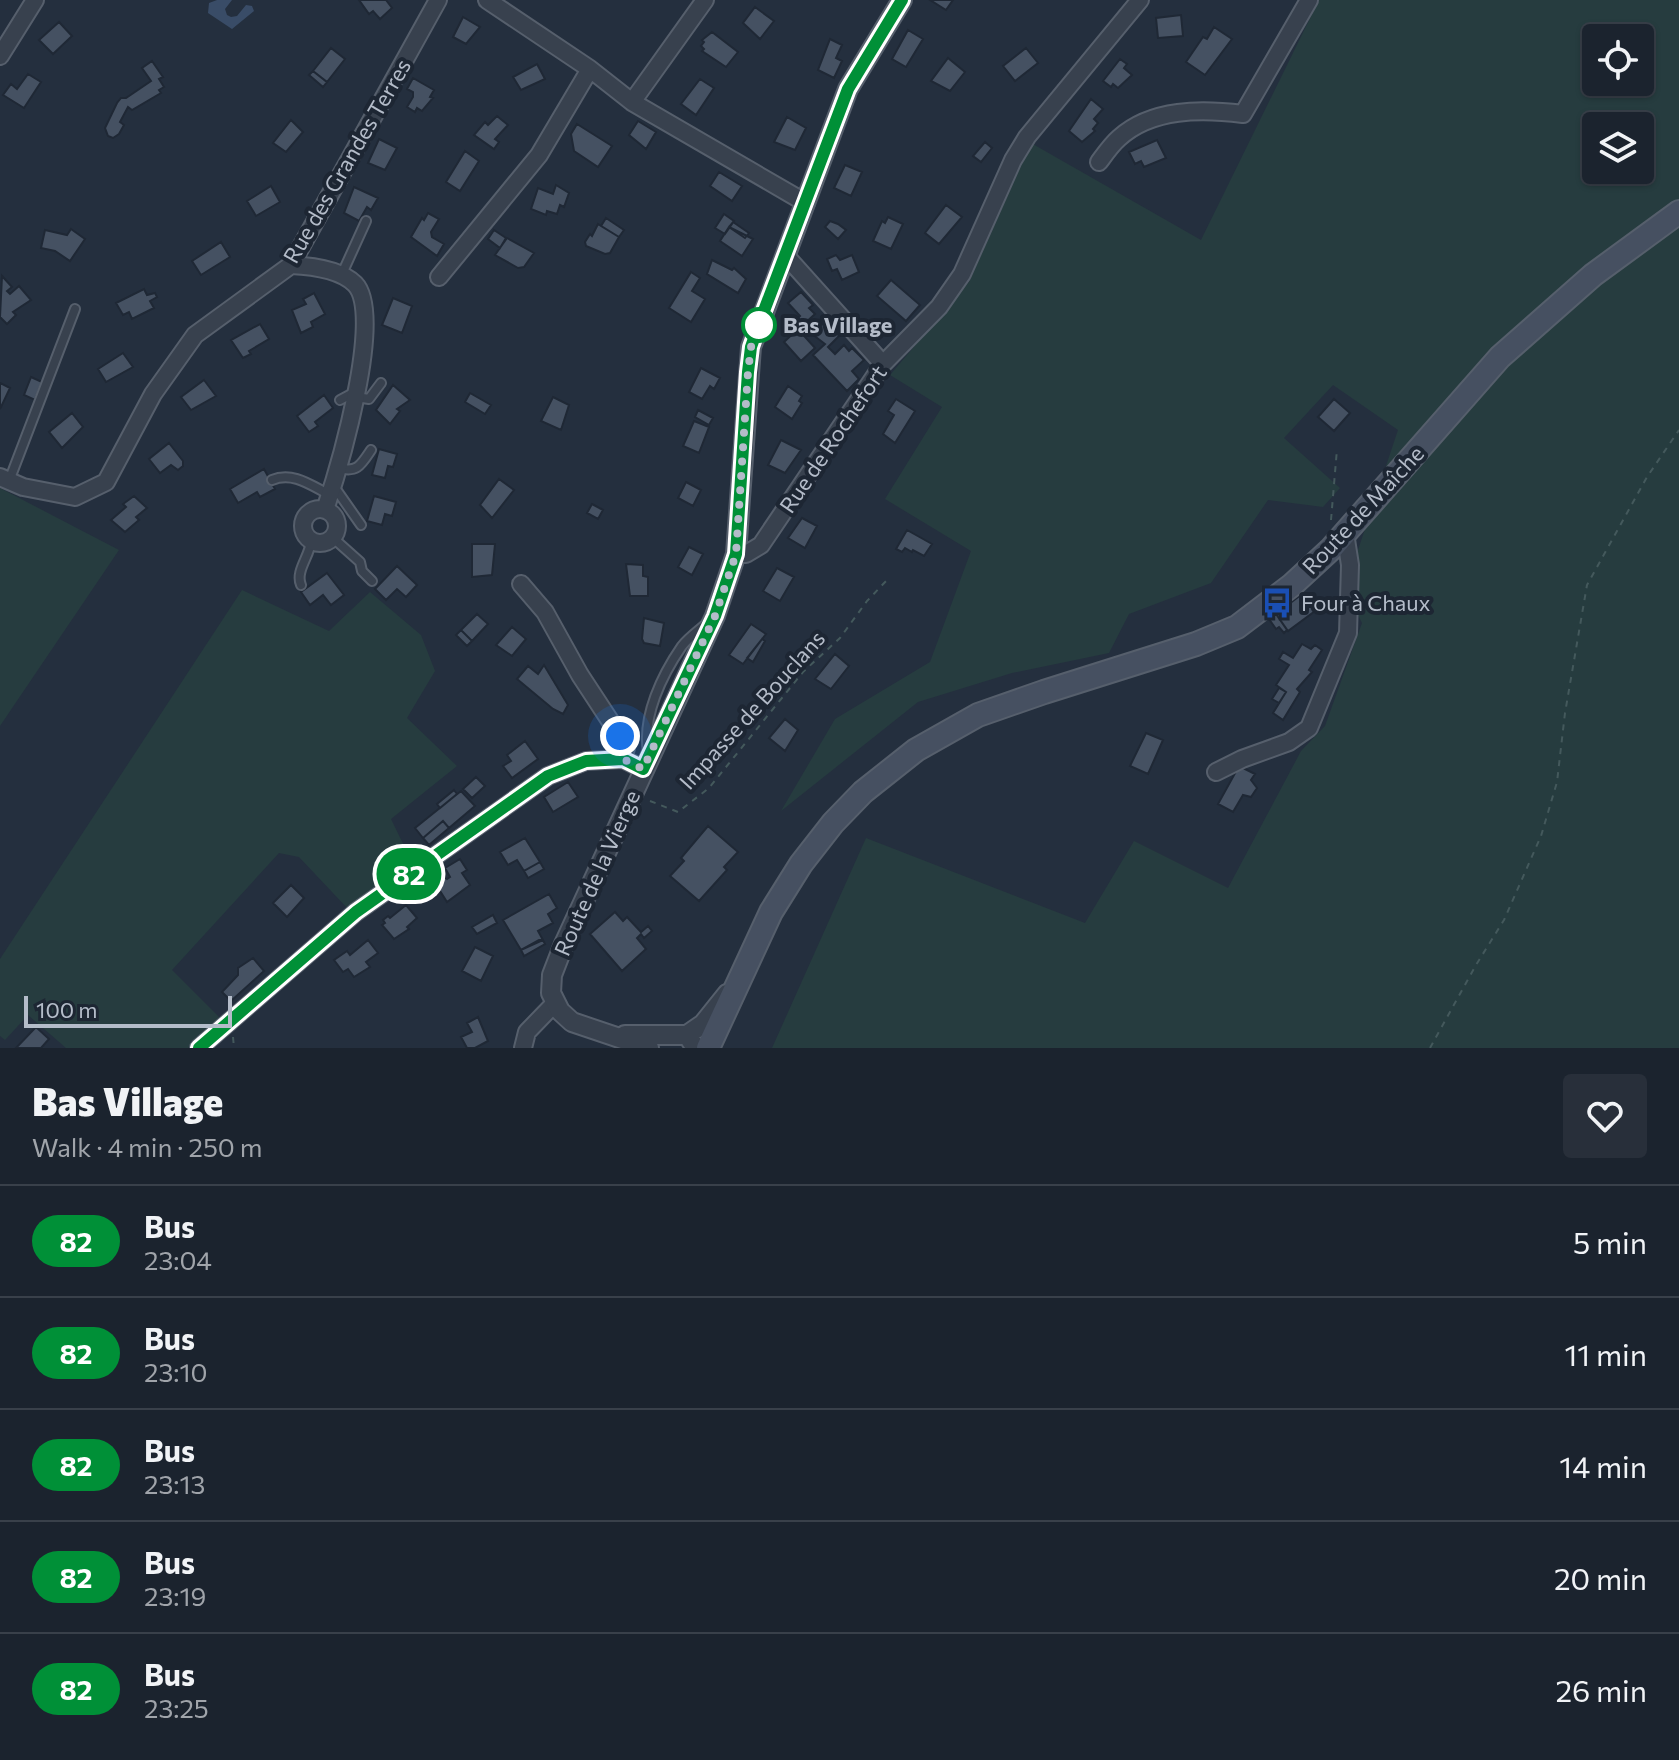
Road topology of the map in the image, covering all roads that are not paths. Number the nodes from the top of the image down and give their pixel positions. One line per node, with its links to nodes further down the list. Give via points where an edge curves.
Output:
1 (35, 0): 8 (street)
2 (438, 0): 16 (street, Rue des Grandes Terres)
3 (487, 0): 9 (street)
4 (705, 0): 10 (street)
5 (902, 0): 12 (street, Route de la Vierge, via 848,89)
6 (1140, 0): 20 (street, Rue de Rochefort, via 1027,137 962,274 939,307)
7 (1309, 0): 11 (street, via 1243,114 1207,110 1147,119 1119,138)
8 (0, 56)
9 (590, 69): 10 (street); 18 (street, via 539,155)
10 (632, 102): 12 (street)
11 (1099, 162)
12 (806, 203): 15 (street, Route de la Vierge)
13 (1679, 212): 28 (main road, Route de Maîche, via 1593,275 1500,357)
14 (366, 221): 17 (lane)
15 (786, 256): 20 (street); 31 (street, Route de la Vierge, via 751,347)
16 (291, 265): 17 (street, via 323,268); 24 (street, Rue des Grandes Terres, via 195,335 153,394 106,482 75,497)
17 (340, 277): 22 (street, via 355,284 364,302 364,334)
18 (439, 277)
19 (75, 309): 24 (lane)
20 (883, 364): 31 (street, Rue de Rochefort, via 761,545)
21 (381, 383): 22 (lane, via 369,399)
22 (350, 396): 26 (street)
23 (371, 450): 26 (lane)
24 (4, 479)
25 (272, 480): 26 (lane, via 292,477)
26 (332, 489): 27 (lane); 29 (street); 30 (street, via 303,522)
27 (361, 525)
28 (1338, 526): 37 (street, via 1350,565 1348,633 1309,728 1289,742); 38 (main road, Route de Maîche, via 1292,585 1237,627 978,715 916,750 863,792 801,864)
29 (332, 537): 30 (street, via 322,543); 32 (lane)
30 (311, 541): 34 (lane, via 298,579)
31 (736, 554): 36 (street, Route de la Vierge, via 715,616)
32 (372, 581)
33 (521, 584): 35 (street, via 545,612 620,736 626,748)
34 (301, 585)
35 (623, 759): 36 (street); 42 (street, via 586,761 548,776 356,912)
36 (646, 764): 39 (street, Route de la Vierge, via 552,975)
37 (1216, 772)
38 (739, 979): 41 (street); 45 (main road, Route de Maîche)
39 (555, 1003): 40 (street, via 572,1022); 43 (street, via 527,1032)
40 (615, 1035): 41 (street); 44 (street)
41 (691, 1042)
42 (199, 1048)
43 (523, 1048)
44 (649, 1048)
45 (708, 1048)

